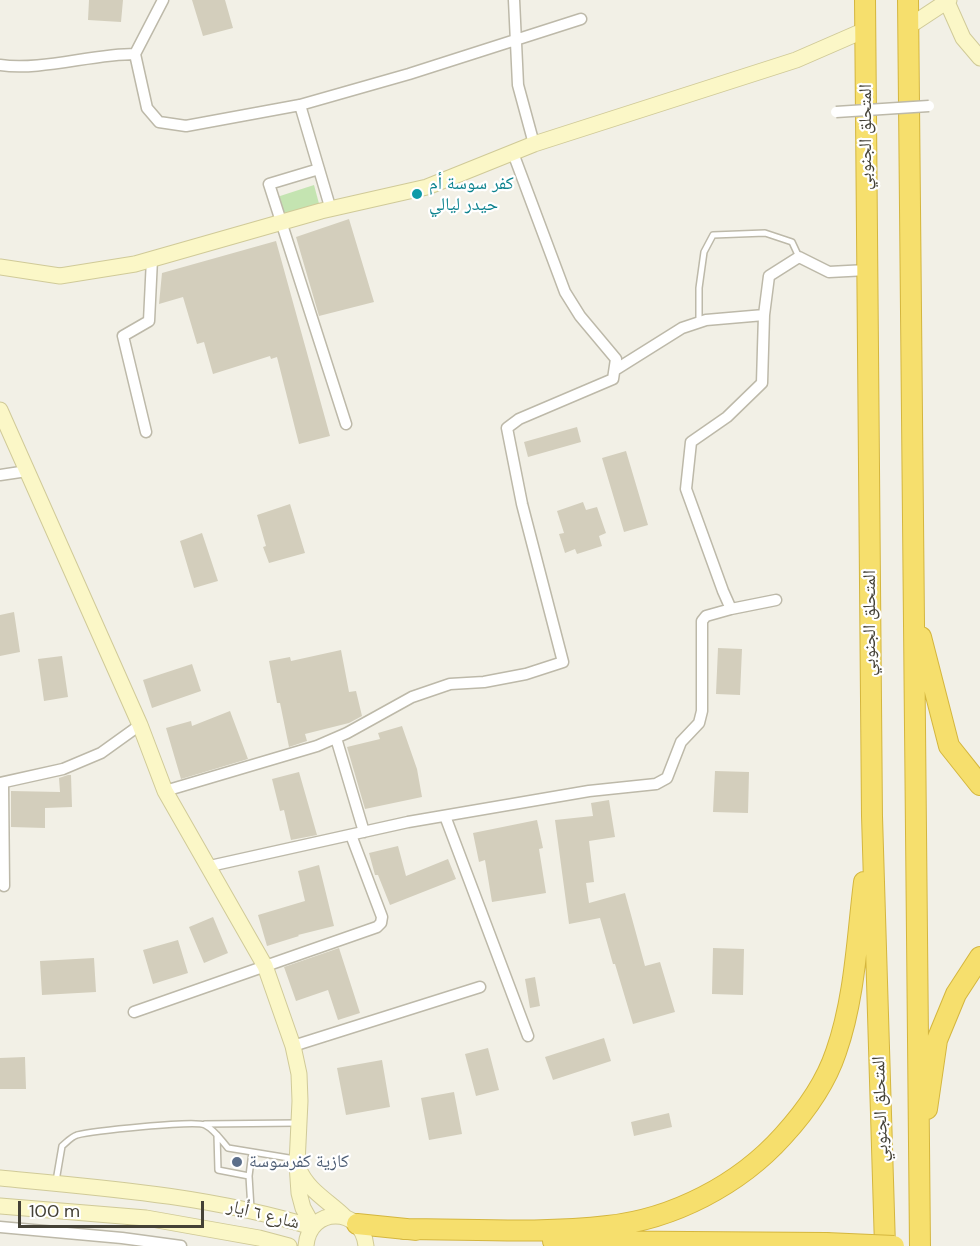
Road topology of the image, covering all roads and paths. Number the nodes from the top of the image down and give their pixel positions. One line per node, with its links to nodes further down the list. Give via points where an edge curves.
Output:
1 (163, 0): 10 (street)
2 (514, 0): 9 (street)
3 (864, 0): 8 (highway, المتحلق الجنوبي)
4 (908, 0): 7 (highway, المتحلق الجنوبي)
5 (948, 1): 7 (street); 11 (street, via 963,38)
6 (581, 19): 9 (street)
7 (908, 27): 34 (highway, المتحلق الجنوبي)
8 (865, 30): 16 (street, via 796,60); 24 (highway, المتحلق الجنوبي)
9 (515, 40): 13 (street); 16 (street, via 518,86)
10 (135, 54): 12 (street, via 16,68); 13 (street, via 147,108 159,122 186,126)
11 (980, 58)
12 (0, 65)
13 (300, 105): 18 (street)
14 (930, 106): 15 (street, bridge)
15 (836, 112)
16 (534, 144): 17 (street)
17 (513, 153): 19 (street, via 428,187); 27 (street, via 565,292 616,359)
18 (319, 169): 19 (street); 20 (street, via 269,184)
19 (331, 210): 20 (street)
20 (280, 222): 22 (street); 29 (street)
21 (799, 257): 24 (street, via 829,272); 25 (street, via 769,276); 26 (lane, via 792,242 765,233 713,235 704,252)
22 (152, 259): 23 (street, via 60,276); 30 (street, via 148,321 123,336)
23 (0, 267)
24 (867, 270): 42 (highway, المتحلق الجنوبي)
25 (764, 315): 26 (street); 35 (street, via 762,383 727,417 691,442 686,489)
26 (699, 322): 27 (street, via 682,328)
27 (615, 370): 37 (street, via 613,379 519,419 507,428 522,504 563,662 526,674 464,682 412,697)
28 (0, 410): 31 (street)
29 (346, 424)
30 (146, 432)
31 (27, 471): 32 (street); 36 (street)
32 (0, 476)
33 (776, 600): 35 (street)
34 (912, 601): 39 (highway, via 949,746); 58 (highway, المتحلق الجنوبي)
35 (731, 609): 41 (street, via 706,616 702,621 702,711 699,723 681,742 666,778 656,784)
36 (140, 725): 38 (street, via 101,753 63,770); 40 (street)
37 (336, 738): 40 (street, via 267,763); 43 (street)
38 (1, 783): 46 (street)
39 (980, 784)
40 (165, 791): 45 (street)
41 (445, 816): 43 (street); 51 (street)
42 (872, 816): 67 (highway, via 848,1012 836,1054 797,1121 772,1148 716,1190 683,1206 610,1226 568,1230); 72 (highway, المتحلق الجنوبي)
43 (364, 832): 44 (street)
44 (351, 835): 45 (street); 48 (street, via 382,916 381,923)
45 (210, 866): 48 (street)
46 (4, 886)
47 (980, 957): 58 (highway, via 956,994 937,1040)
48 (265, 966): 50 (street); 52 (street)
49 (480, 987): 52 (street)
50 (134, 1012)
51 (528, 1036)
52 (293, 1046): 53 (street, via 299,1074)
53 (299, 1123): 54 (lane); 57 (street)
54 (204, 1124): 55 (lane); 61 (lane, via 74,1136 62,1146)
55 (217, 1135): 56 (lane, via 228,1148); 59 (lane, via 218,1170)
56 (252, 1152): 57 (lane); 59 (lane)
57 (297, 1162): 64 (street, via 311,1188); 66 (street, via 299,1193)
58 (918, 1168): 74 (highway, المتحلق الجنوبي)
59 (249, 1176): 63 (lane)
60 (0, 1178): 61 (street, شارع ٦ أيار)
61 (56, 1183): 63 (street, شارع ٦ أيار, via 150,1192)
62 (0, 1206): 69 (street, شارع ٦ أيار, via 146,1218)
63 (252, 1211): 66 (street, شارع ٦ أيار)
64 (351, 1221): 66 (street, via 328,1216); 67 (highway); 71 (street, via 362,1231)
65 (0, 1227): 68 (street)
66 (312, 1227): 70 (street)
67 (404, 1229): 73 (highway, bridge, via 571,1242)
68 (181, 1246)
69 (289, 1246)
70 (306, 1246)
71 (366, 1246)
72 (885, 1246)
73 (894, 1246)
74 (920, 1246)

